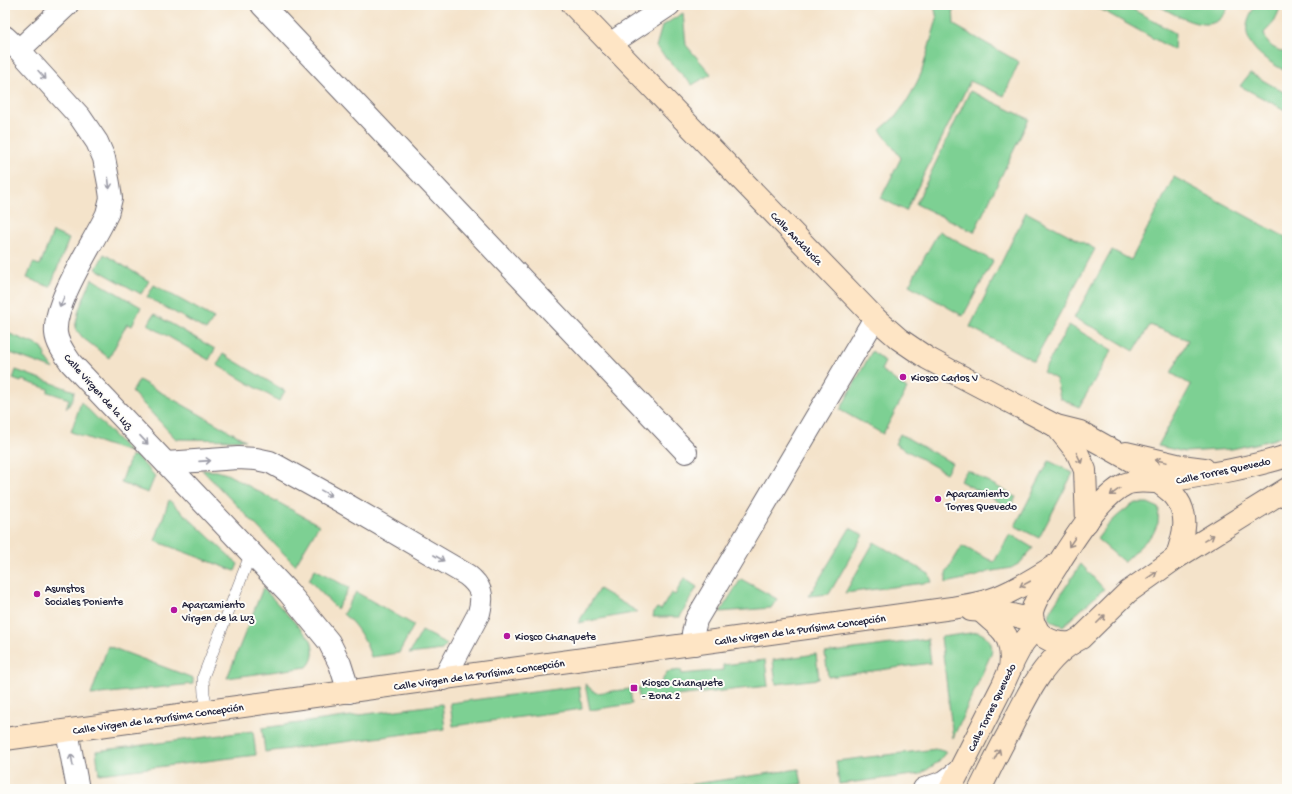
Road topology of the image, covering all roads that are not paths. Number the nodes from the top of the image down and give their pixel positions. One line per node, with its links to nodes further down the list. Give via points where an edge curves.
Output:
1 (67, 5): 5 (street)
2 (262, 5): 10 (street)
3 (573, 5): 6 (main road, Calle Andalucía)
4 (669, 5): 6 (street)
5 (12, 44): 12 (street, Calle Virgen de la Luz, one-way to 12, via 80,117 97,142 104,158 109,184 107,214 56,319 59,345 71,363)
6 (610, 44): 7 (main road, Calle Andalucía)
7 (875, 318): 8 (main road, Calle Andalucía, via 899,339 928,358); 24 (street, via 696,620)
8 (1056, 426): 9 (main road, via 1080,432); 16 (main road, one-way to 16, via 1077,452 1085,470)
9 (1096, 442): 13 (main road, one-way to 9, via 1208,469 1181,466 1124,452); 14 (main road, via 1139,465)
10 (686, 452)
11 (1287, 456): 13 (main road, Calle Torres Quevedo)
12 (166, 463): 17 (street, Calle Virgen de la Luz); 26 (street, one-way to 26, via 238,458 270,462 467,575 476,582 482,602 479,613)
13 (1241, 468): 14 (main road, Calle Torres Quevedo)
14 (1155, 482): 16 (main road, Calle Torres Quevedo, one-way to 16, via 1137,481 1126,484 1109,496); 18 (main road, Calle Torres Quevedo, via 1174,494 1182,510 1185,528)
15 (1287, 489): 18 (main road, one-way to 15)
16 (1087, 522): 19 (main road, Calle Torres Quevedo, one-way to 19)
17 (251, 553): 27 (street, Calle Virgen de la Luz, via 289,593 329,642 340,664); 28 (lane, via 203,677)
18 (1176, 558): 23 (main road, one-way to 18, via 1081,638 1128,592)
19 (1059, 563): 20 (main road, one-way to 20, via 997,598); 22 (main road, Calle Torres Quevedo, via 1032,611)
20 (952, 608): 21 (main road); 24 (main road, Calle Virgen de la Purísima Concepción)
21 (981, 611): 22 (main road, via 1020,616); 25 (main road, via 1005,634 1011,650)
22 (1035, 624): 23 (main road, via 1044,637 1053,642); 25 (main road, Calle Torres Quevedo)
23 (1072, 643): 34 (main road, one-way to 23, via 1034,685 1044,670)
24 (694, 644): 26 (main road, Calle Virgen de la Purísima Concepción)
25 (1010, 669): 31 (main road, Calle Torres Quevedo)
26 (444, 678): 27 (main road, Calle Virgen de la Purísima Concepción)
27 (349, 692): 28 (main road, Calle Virgen de la Purísima Concepción)
28 (208, 711): 29 (main road, Calle Virgen de la Purísima Concepción)
29 (67, 731): 30 (main road, Calle Virgen de la Purísima Concepción); 32 (street, one-way to 29)
30 (5, 739)
31 (955, 780): 33 (street)
32 (78, 789)
33 (924, 789)
34 (980, 789)

